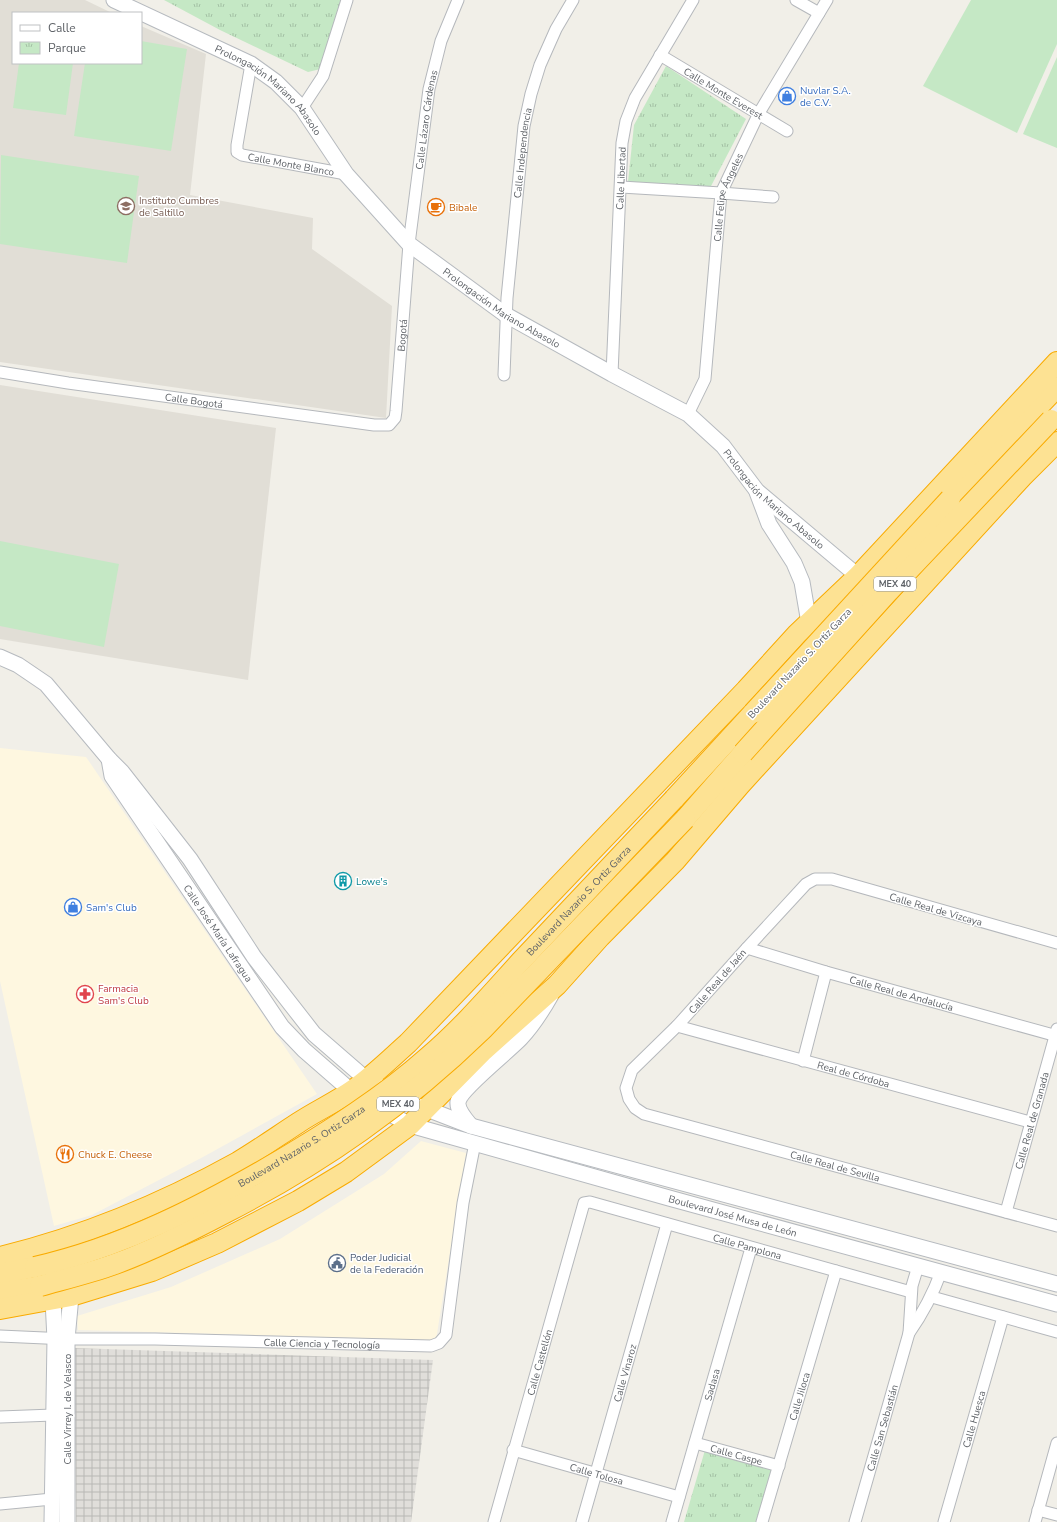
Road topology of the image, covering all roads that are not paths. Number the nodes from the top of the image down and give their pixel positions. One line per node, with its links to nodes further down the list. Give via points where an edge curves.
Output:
1 (114, 0): 8 (main road, Prolongación Mariano Abasolo)
2 (347, 0): 13 (street, via 323,76)
3 (458, 0): 20 (street, Calle Lázaro Cárdenas, via 441,41 429,89)
4 (573, 0): 21 (street, Calle Independencia, via 556,29 540,65 524,126)
5 (693, 0): 11 (street, Calle Libertad)
6 (796, 0): 10 (street)
7 (827, 0): 10 (street, Calle Felipe Ángeles)
8 (140, 12)
9 (142, 13): 12 (main road, Prolongación Mariano Abasolo)
10 (819, 13): 14 (street, Calle Felipe Ángeles)
11 (660, 55): 14 (street, Calle Monte Everest); 17 (street, Calle Libertad, via 635,98 626,121 622,143)
12 (251, 64): 13 (main road, Prolongación Mariano Abasolo, via 276,82); 16 (street, Calle Monte Blanco, via 237,152)
13 (302, 108): 16 (main road, Prolongación Mariano Abasolo)
14 (759, 113): 15 (street, Calle Monte Everest); 18 (street, Calle Felipe Ángeles)
15 (787, 131)
16 (346, 174): 20 (main road, Prolongación Mariano Abasolo)
17 (621, 187): 18 (street); 24 (street, Calle Libertad)
18 (721, 193): 19 (street); 27 (street, Calle Felipe Ángeles, via 705,379)
19 (773, 197)
20 (409, 244): 21 (main road, Prolongación Mariano Abasolo); 29 (street, Bogotá, via 396,411)
21 (506, 315): 24 (main road, Prolongación Mariano Abasolo); 25 (street, Calle Independencia)
22 (1057, 362): 33 (highway)
23 (0, 372): 29 (street, Calle Bogotá, via 366,424)
24 (612, 374): 27 (main road, Prolongación Mariano Abasolo)
25 (504, 375)
26 (1057, 386): 38 (highway, Boulevard Nazario S. Ortiz Garza / MEX 40, bridge)
27 (688, 414): 32 (main road, Prolongación Mariano Abasolo, via 723,446)
28 (1055, 422): 31 (highway); 41 (highway, Boulevard Nazario S. Ortiz Garza / MEX 40, bridge, via 888,592)
29 (389, 424)
30 (1057, 442): 31 (highway)
31 (1022, 477): 34 (highway)
32 (757, 491): 33 (main road, Prolongación Mariano Abasolo); 35 (main road, via 769,524 794,563 802,582)
33 (858, 576): 34 (main road, Prolongación Mariano Abasolo); 35 (highway)
34 (898, 613): 39 (highway)
35 (809, 623): 40 (highway)
36 (0, 657): 37 (main road, Calle José María Lafragua, via 18,665 46,684)
37 (108, 759): 45 (main road, Calle José María Lafragua, via 122,772 190,859); 48 (main road, Calle José María Lafragua, via 112,776)
38 (705, 766): 40 (highway); 74 (highway, Boulevard Nazario S. Ortiz Garza / MEX 40, bridge, via 454,1033 404,1078 305,1145 192,1209 123,1240 65,1260)
39 (740, 785): 41 (highway); 47 (highway, via 675,861)
40 (631, 809): 51 (highway)
41 (690, 814): 78 (highway, Boulevard Nazario S. Ortiz Garza / MEX 40, bridge, via 483,1029 452,1059 390,1110 320,1159 266,1192 148,1250 78,1276)
42 (815, 879): 43 (street, Calle Real de Vizcaya, via 832,879); 44 (street, Calle Real de Jaén, via 806,884)
43 (1057, 943)
44 (747, 948): 46 (street, Calle Real de Andalucía); 49 (street, Calle Real de Jaén)
45 (254, 957): 48 (main road, via 263,980); 54 (main road, Calle José María Lafragua, via 314,1034)
46 (826, 972): 50 (street, Calle Real de Andalucía); 52 (street)
47 (557, 985): 53 (highway); 61 (main road, via 538,1018 520,1039 460,1097 458,1105)
48 (264, 1000): 56 (main road, Calle José María Lafragua, via 282,1027)
49 (677, 1026): 52 (street, Real de Córdoba); 55 (street, Calle Real de Jaén, via 632,1070)
50 (1056, 1033): 59 (street, Calle Real de Granada)
51 (408, 1043): 53 (highway, via 413,1058 422,1070 441,1076 452,1076); 54 (highway)
52 (803, 1061): 59 (street, Real de Córdoba)
53 (461, 1072): 58 (highway)
54 (367, 1080): 56 (highway); 58 (main road, Calle José María Lafragua)
55 (626, 1088): 65 (street, Calle Real de Sevilla, via 628,1099 644,1114)
56 (351, 1091): 57 (highway); 60 (main road, Calle José María Lafragua)
57 (324, 1107): 63 (highway, via 335,1112 345,1126 350,1153); 69 (highway, via 238,1162 176,1194 105,1224 31,1250)
58 (427, 1109): 60 (highway); 61 (main road, Boulevard José Musa de León)
59 (1030, 1122): 65 (street, Calle Real de Granada)
60 (410, 1125): 62 (main road, Boulevard José Musa de León); 63 (highway)
61 (471, 1126): 70 (main road, Boulevard José Musa de León)
62 (475, 1143): 71 (main road, Boulevard José Musa de León); 86 (street, Calle Ciencia y Tecnología, via 446,1335 439,1343 431,1346)
63 (346, 1172): 78 (highway, via 298,1201 217,1243 152,1271)
64 (584, 1203): 66 (street, Calle Pamplona, via 590,1202); 91 (street, Calle Castellón)
65 (1006, 1212): 67 (street, Calle Real de Sevilla)
66 (668, 1224): 68 (street, Calle Pamplona); 93 (street, Calle Vinaroz)
67 (1057, 1226)
68 (751, 1248): 72 (street, Calle Pamplona); 89 (street, Sadasa)
69 (0, 1257)
70 (986, 1265): 71 (main road, via 935,1260); 75 (main road, Boulevard José Musa de León)
71 (918, 1266): 73 (main road, Boulevard José Musa de León); 76 (street, Calle San Sebastián)
72 (836, 1271): 76 (street, Calle Pamplona); 92 (street, Calle Jiloca)
73 (941, 1272): 79 (street, Calle San Sebastián); 80 (main road, Boulevard José Musa de León)
74 (0, 1274)
75 (1057, 1284)
76 (911, 1292): 84 (street, Calle San Sebastián)
77 (0, 1293): 78 (highway, Boulevard Nazario S. Ortiz Garza / MEX 40)
78 (54, 1294): 81 (highway); 86 (main road, Calle Virrey I. de Velasco)
79 (932, 1297): 82 (street); 84 (street, Calle San Sebastián)
80 (1057, 1304)
81 (0, 1309)
82 (1003, 1317): 83 (street); 106 (street, Calle Huesca)
83 (1057, 1332)
84 (909, 1333): 105 (street, Calle San Sebastián)
85 (0, 1336): 86 (street, Calle Ciencia y Tecnología)
86 (61, 1339): 87 (main road, Calle Virrey I. de Velasco); 100 (main road, Calle Virrey I. de Velasco)
87 (53, 1415): 88 (street); 95 (main road, Calle Virrey I. de Velasco)
88 (0, 1418)
89 (695, 1443): 92 (street, Calle Caspe); 94 (street, Sadasa)
90 (1057, 1443): 97 (street)
91 (513, 1450): 93 (street, Calle Tolosa); 101 (street, Calle Castellón)
92 (779, 1466): 104 (street, Calle Jiloca)
93 (595, 1474): 94 (street, Calle Tolosa); 102 (street, Calle Vinaroz)
94 (679, 1497): 103 (street, Sadasa)
95 (52, 1499): 96 (street); 99 (main road, Calle Virrey I. de Velasco)
96 (0, 1504)
97 (1038, 1510): 98 (street); 107 (street)
98 (1057, 1515)
99 (52, 1522)
100 (67, 1522)
101 (494, 1522)
102 (582, 1522)
103 (672, 1522)
104 (762, 1522)
105 (855, 1522)
106 (944, 1522)
107 (1035, 1522)

